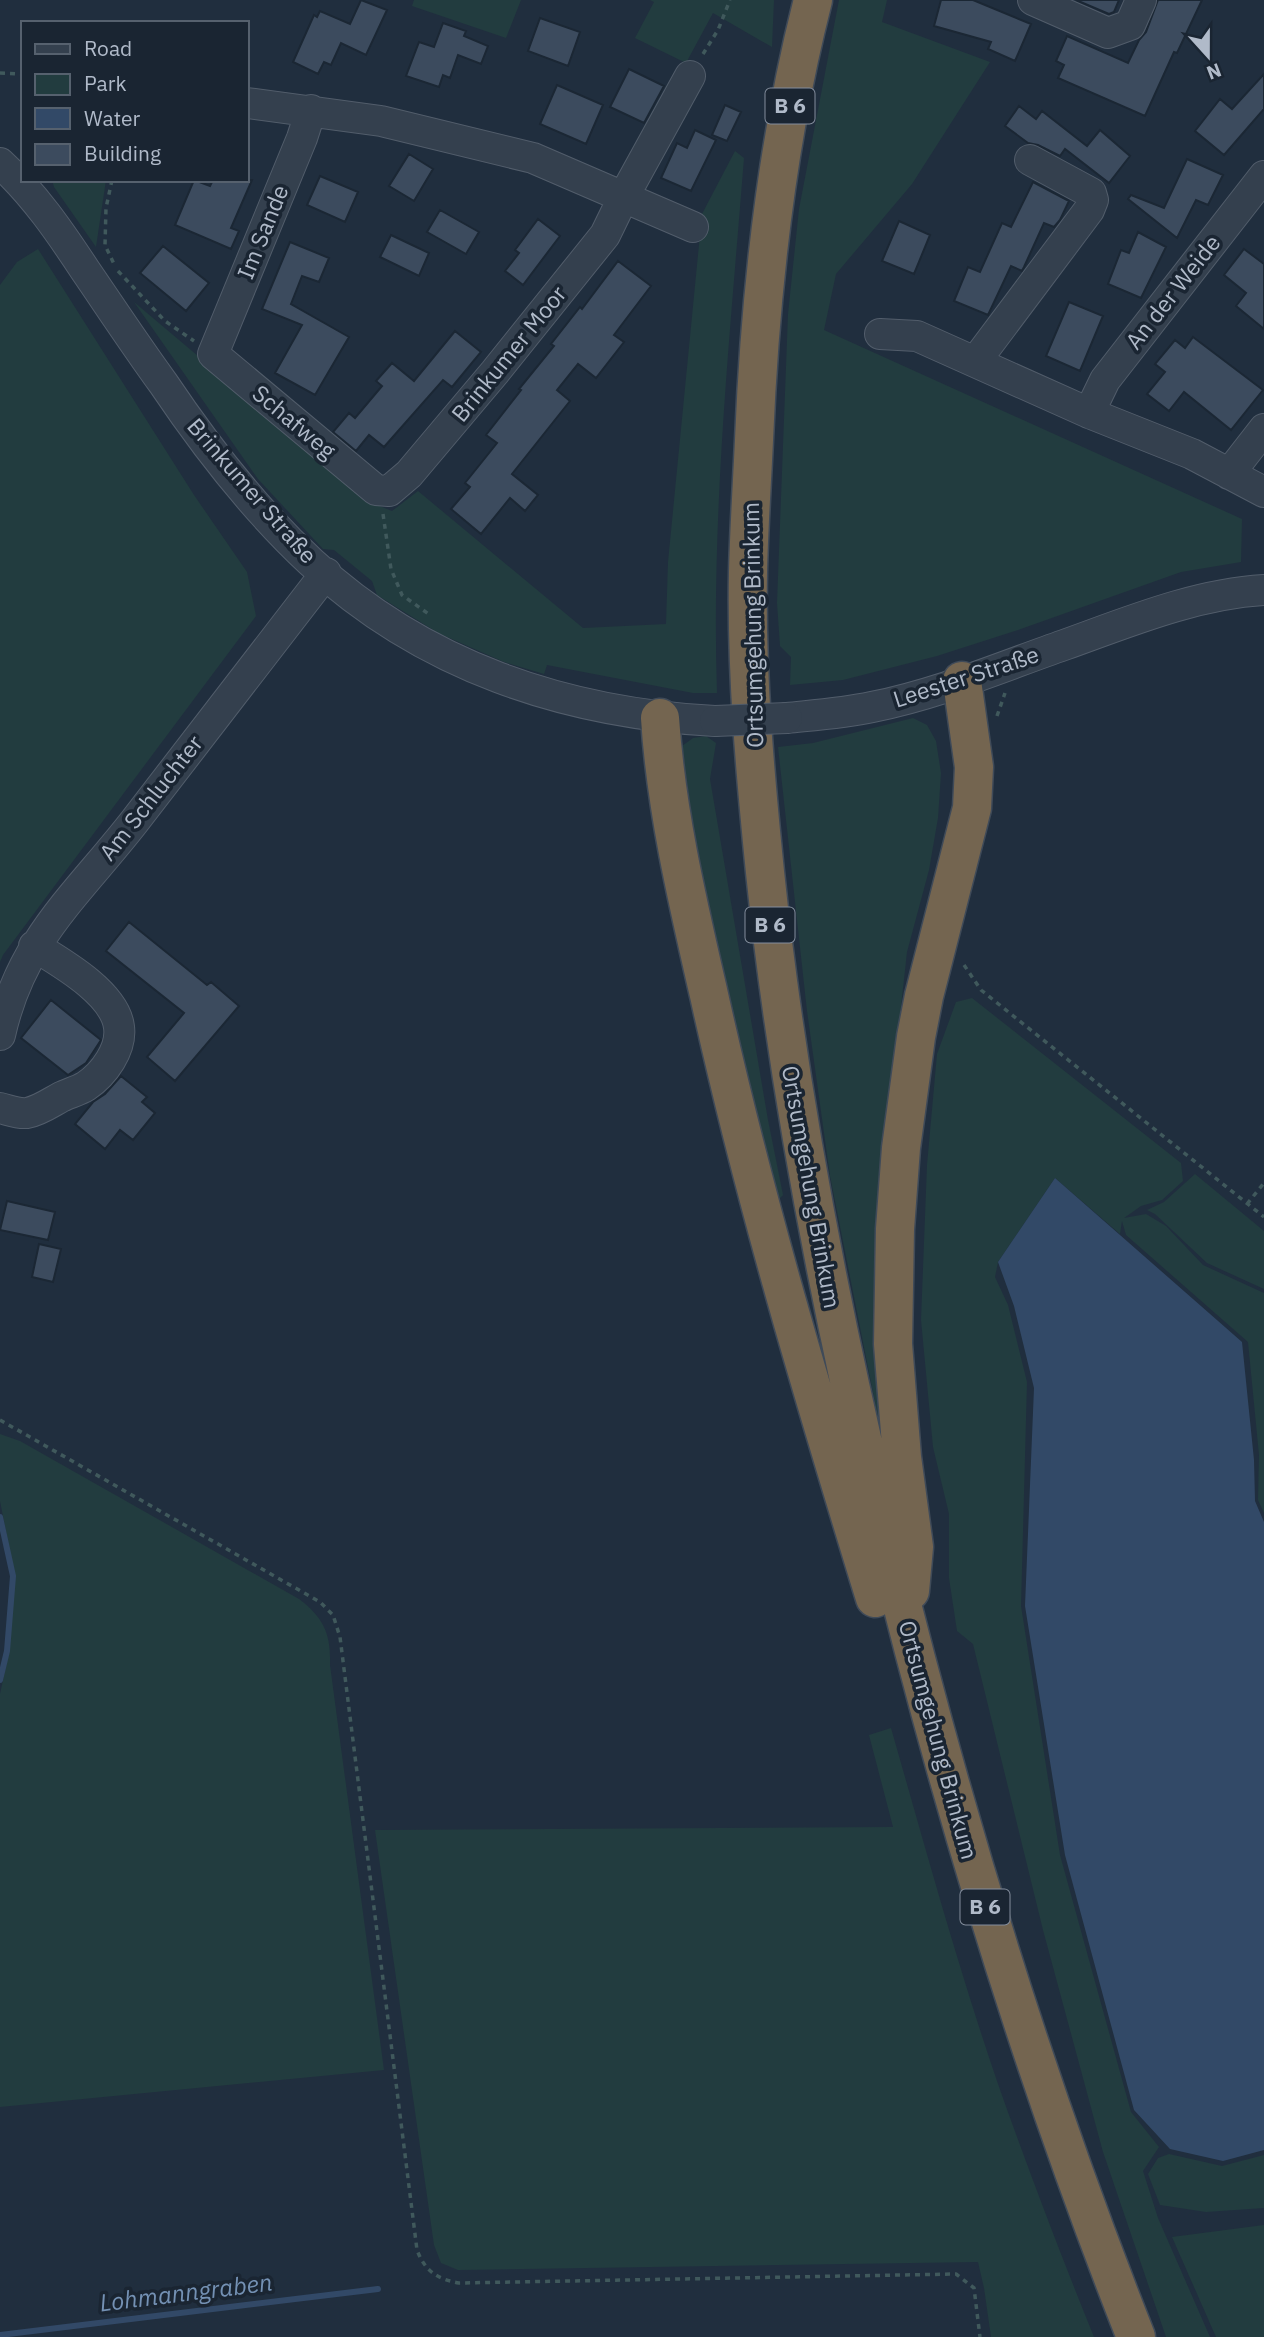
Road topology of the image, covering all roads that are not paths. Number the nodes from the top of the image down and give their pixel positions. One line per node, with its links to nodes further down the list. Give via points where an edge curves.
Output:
1 (813, 0): 27 (highway, Ortsumgehung Brinkum / B 6, via 771,214 757,372 748,575 756,784 776,980 809,1184 848,1382)
2 (1034, 0): 3 (street, via 1108,33 1130,25)
3 (1142, 0)
4 (691, 76): 10 (street, Brinkumer Moor)
5 (248, 103): 6 (street)
6 (311, 110): 10 (street, via 381,121 533,158); 13 (street, Im Sande)
7 (1030, 160): 14 (street, via 1091,192 1093,201)
8 (1264, 176): 15 (street, An der Weide, via 1105,380)
9 (22, 182): 20 (street, Brinkumer Straße, via 212,454 287,538)
10 (624, 196): 11 (street); 18 (street, Brinkumer Moor, via 605,235 410,474 389,491)
11 (693, 227)
12 (880, 334): 14 (street, via 917,336)
13 (213, 354): 18 (street, Schafweg)
14 (975, 362): 15 (street)
15 (1089, 413): 17 (street, via 1192,454)
16 (1264, 429): 17 (street)
17 (1229, 474): 19 (street)
18 (377, 490)
19 (1264, 492)
20 (326, 573): 23 (street, Brinkumer Straße, via 383,619 464,664 562,699); 24 (street, Am Schluchter)
21 (1264, 590): 22 (street, Leester Straße, via 1164,610)
22 (962, 681): 23 (street, Leester Straße, bridge, via 871,707 788,718); 27 (highway, B 6, via 974,767 972,808 916,1037 895,1229 893,1344 901,1457 914,1547)
23 (660, 718): 28 (highway, B 6, via 688,903 770,1240 881,1617)
24 (34, 946): 25 (street, Am Schluchter, via 6,1009); 26 (street, via 68,966 103,997 119,1027 116,1049 88,1085 27,1113)
25 (0, 1035)
26 (0, 1108)
27 (906, 1625): 28 (highway, Ortsumgehung Brinkum / B 6)
28 (924, 1694): 29 (highway, Ortsumgehung Brinkum / B 6, via 1017,2006)
29 (1136, 2337)

